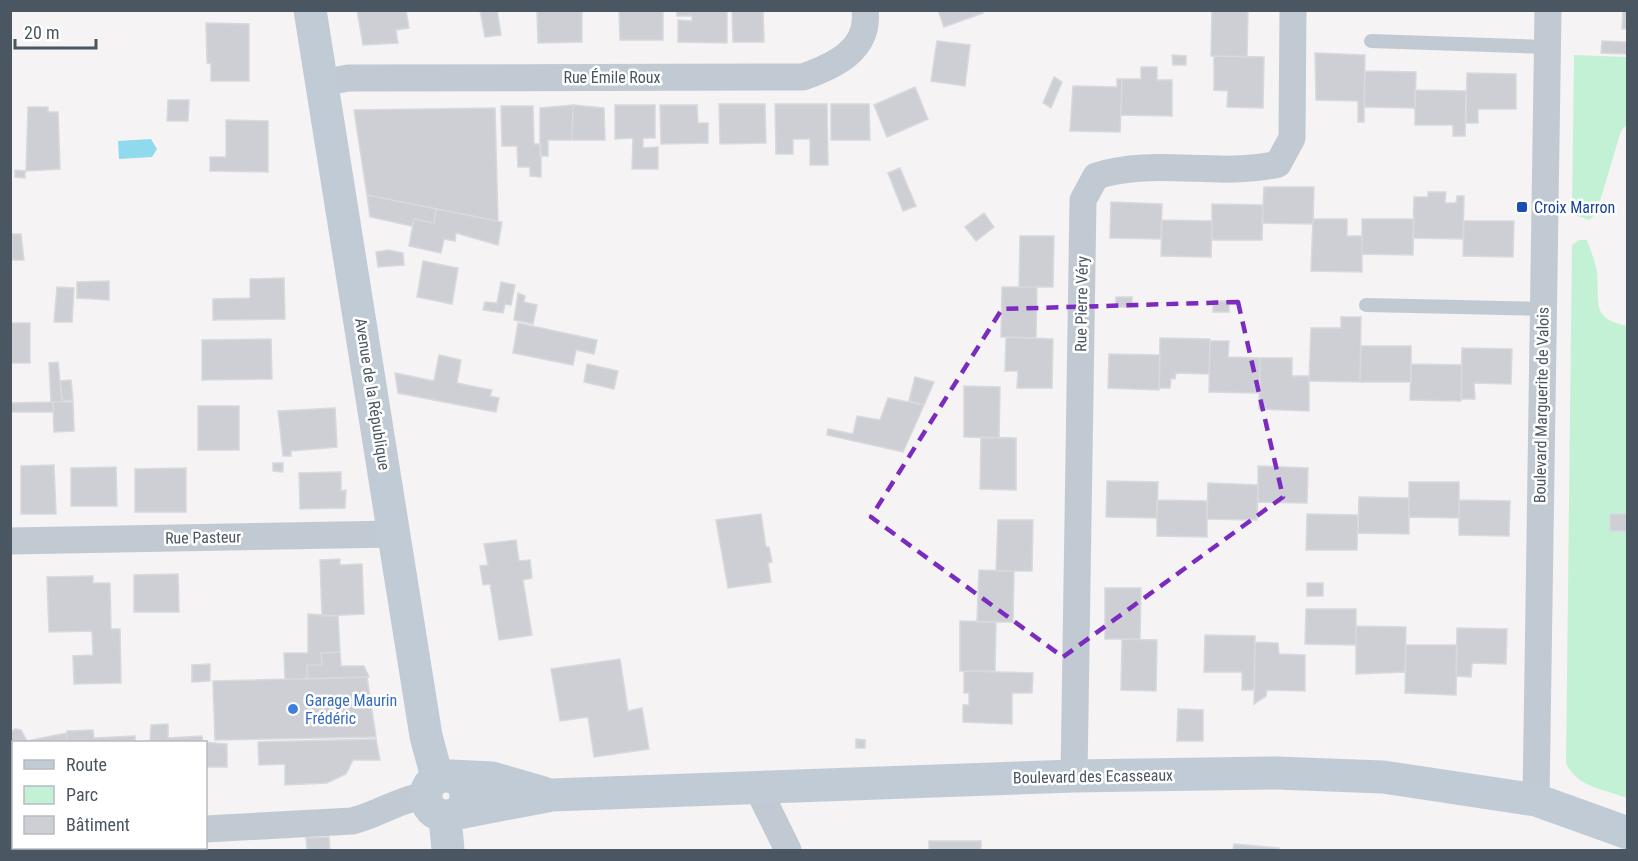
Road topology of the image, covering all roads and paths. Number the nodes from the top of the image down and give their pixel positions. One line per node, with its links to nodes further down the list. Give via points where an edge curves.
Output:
1 (310, 10): 7 (street, Avenue de la République)
2 (865, 10): 7 (street, Rue Émile Roux, via 866,28 846,56 802,77 348,78)
3 (1293, 10): 12 (street, Rue Pierre Véry, via 1292,138 1278,164 1255,169 1121,168 1096,176 1083,200)
4 (1548, 10): 6 (street, Boulevard Marguerite de Valois)
5 (1371, 41): 6 (lane)
6 (1548, 47): 9 (street, Boulevard Marguerite de Valois)
7 (322, 83): 10 (street, Avenue de la République)
8 (1365, 305): 9 (lane)
9 (1543, 309): 15 (street, Boulevard Marguerite de Valois)
10 (396, 534): 11 (street, Rue Pasteur); 14 (street, Avenue de la République, via 426,736)
11 (10, 541)
12 (1074, 776): 13 (street, Boulevard des Ecasseaux); 15 (street, Boulevard des Ecasseaux, via 1276,773 1383,777)
13 (758, 789): 14 (street, Boulevard des Ecasseaux, via 552,795 492,778); 19 (street)
14 (443, 796): 16 (street, via 403,799 367,818 352,821); 18 (street, Avenue de la République)
15 (1536, 800): 17 (street, Boulevard des Ecasseaux)
16 (207, 829)
17 (1628, 833)
18 (448, 850)
19 (788, 850)

